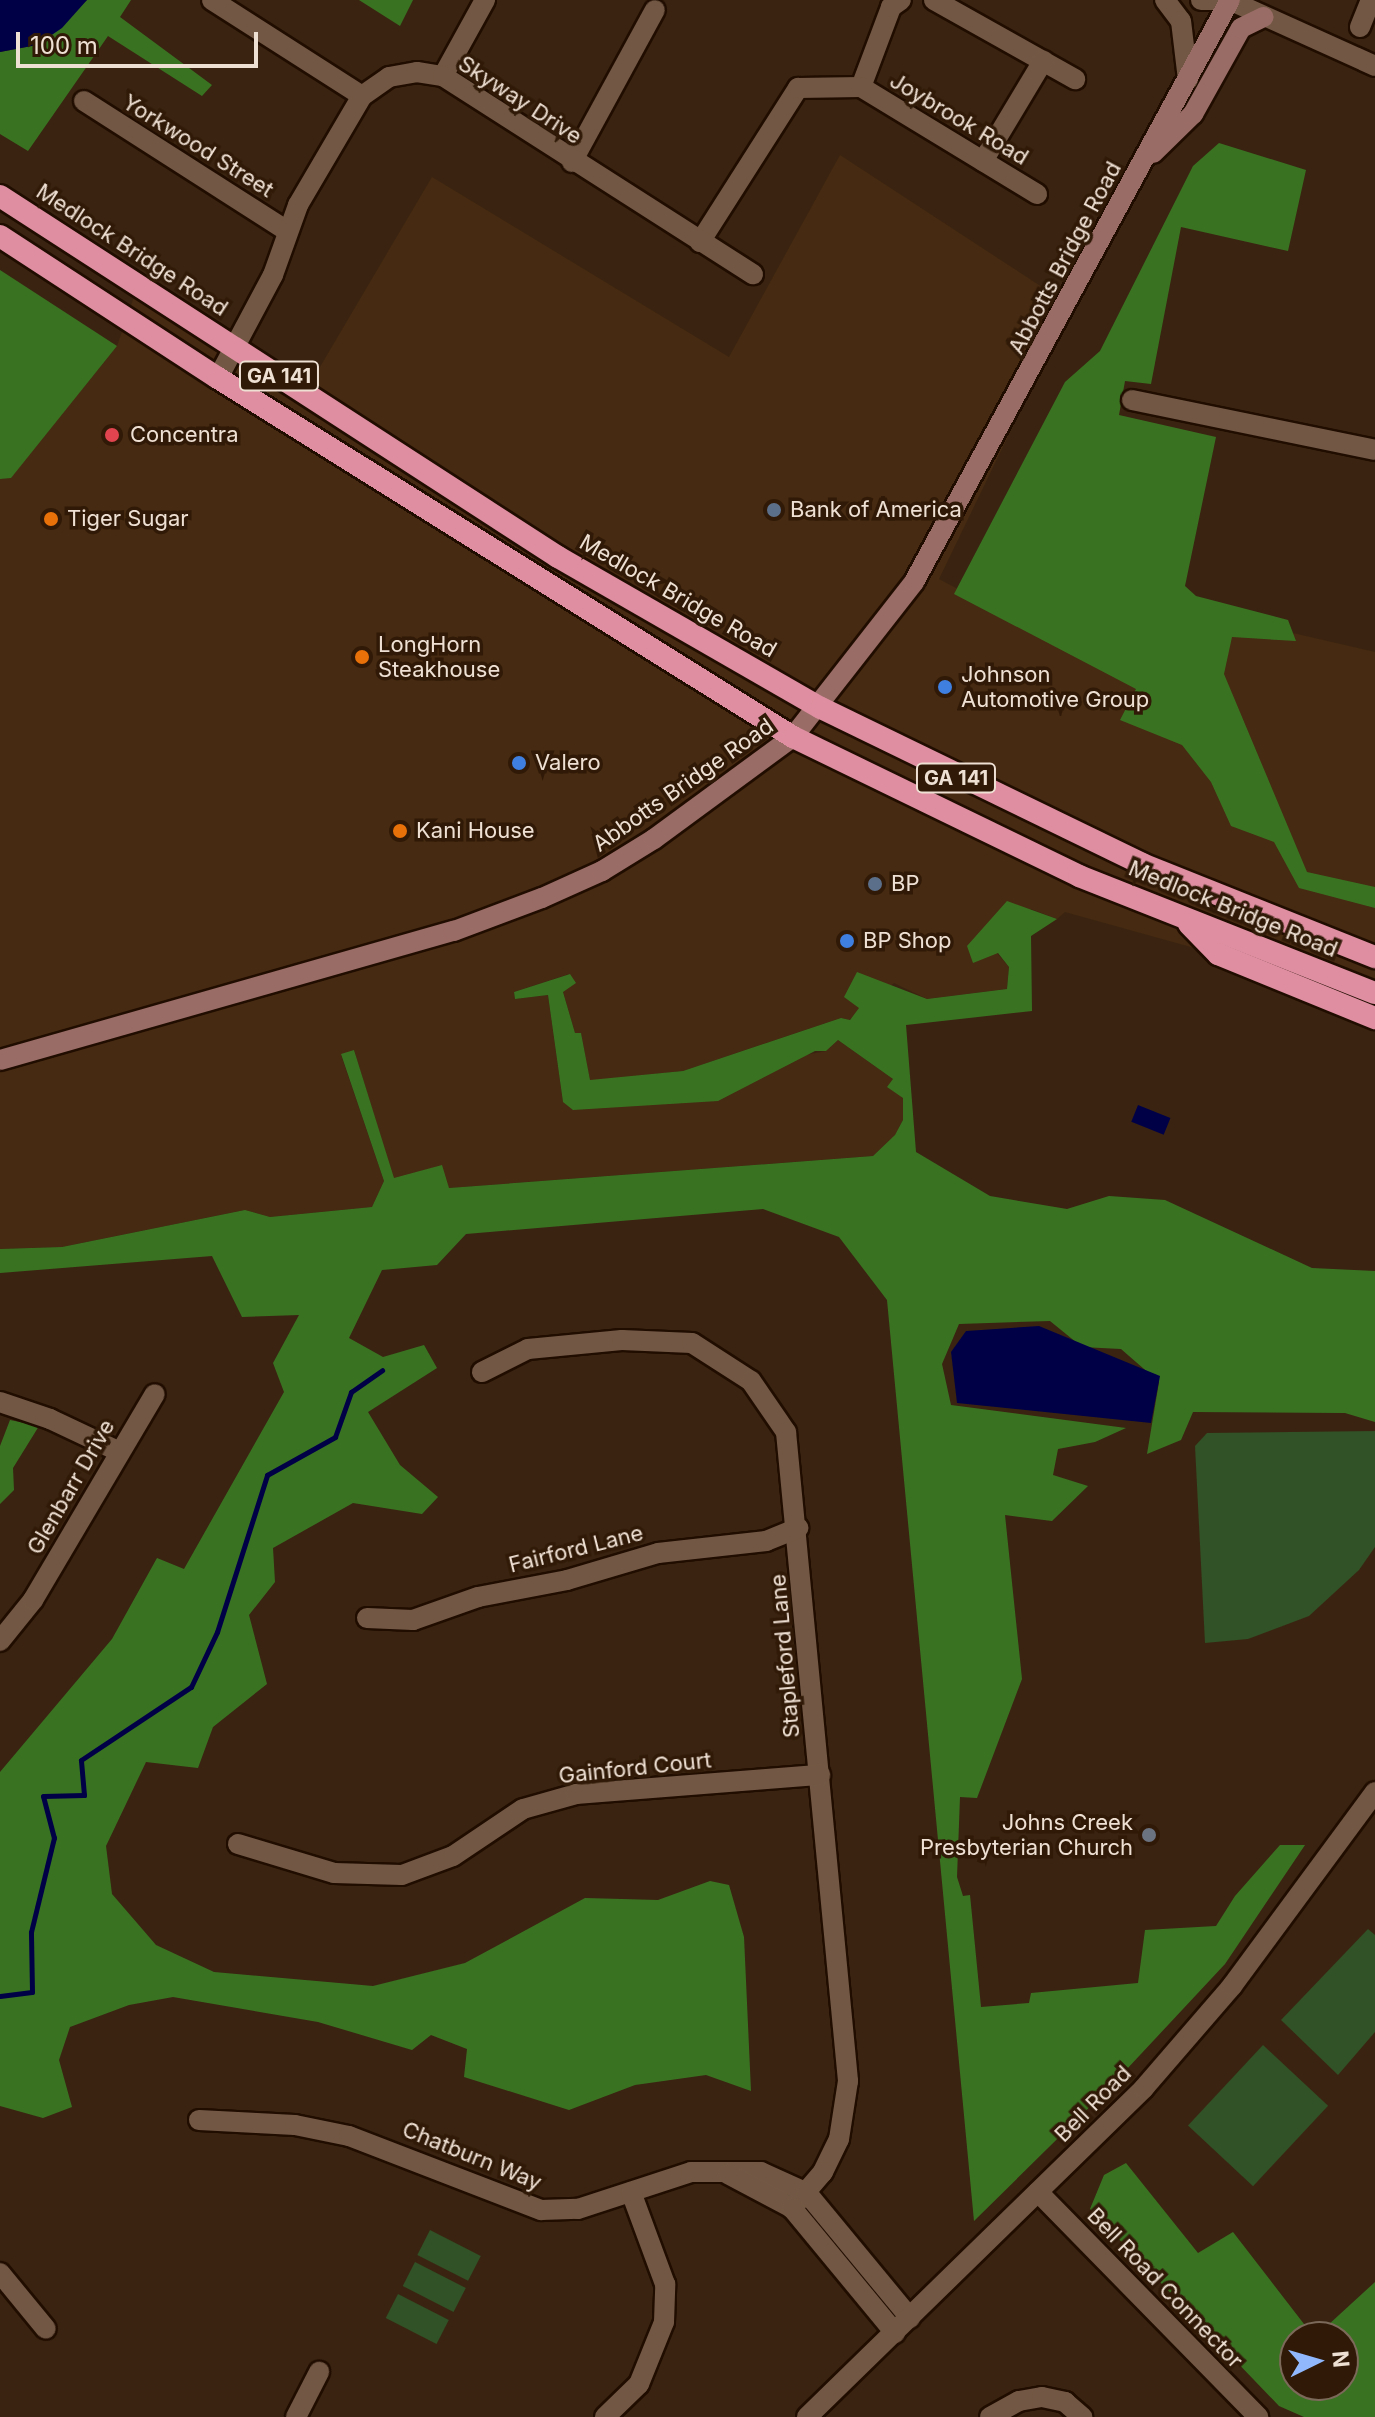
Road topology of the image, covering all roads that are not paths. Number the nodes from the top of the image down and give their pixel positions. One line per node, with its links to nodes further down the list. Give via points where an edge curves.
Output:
1 (212, 0): 18 (street)
2 (485, 0): 14 (street)
3 (901, 0): 17 (street, via 891,7)
4 (934, 0): 12 (street)
5 (1165, 0): 16 (street, via 1181,21)
6 (1201, 0): 7 (street)
7 (1230, 0): 10 (street); 16 (main road, Abbotts Bridge Road)
8 (1371, 0): 11 (street)
9 (655, 10): 22 (street)
10 (1264, 17): 13 (street); 21 (main road, Abbotts Bridge Road, via 1241,28 1193,114)
11 (1360, 27)
12 (1043, 61): 15 (street); 20 (street)
13 (1375, 66)
14 (443, 76): 18 (street, Skyway Drive, via 417,72 389,77); 22 (street, Skyway Drive)
15 (1075, 79)
16 (1188, 80): 21 (main road, Abbotts Bridge Road)
17 (861, 87): 20 (street, Joybrook Road); 27 (street, Joybrook Road, via 798,88)
18 (362, 96): 25 (street)
19 (84, 101): 25 (street, Yorkwood Street)
20 (983, 161): 23 (street, Joybrook Road)
21 (1144, 161): 33 (main road, Abbotts Bridge Road, via 914,582)
22 (572, 162): 27 (street, Skyway Drive)
23 (1037, 194)
24 (0, 196): 29 (highway, Medlock Bridge Road / GA 141)
25 (287, 231): 29 (street, via 273,275)
26 (0, 236): 30 (highway, Medlock Bridge Road / GA 141)
27 (700, 242): 28 (street, Skyway Drive)
28 (753, 274)
29 (234, 347): 30 (street); 33 (highway, Medlock Bridge Road / GA 141, via 558,557)
30 (218, 378): 34 (highway, Medlock Bridge Road / GA 141)
31 (1132, 400): 32 (street)
32 (1375, 450)
33 (821, 708): 34 (main road, Abbotts Bridge Road); 36 (highway, Medlock Bridge Road / GA 141, via 1142,864)
34 (793, 737): 35 (highway, Medlock Bridge Road / GA 141, via 1079,876); 39 (main road, Abbotts Bridge Road, via 654,839 602,871 542,898 444,934)
35 (1187, 919): 37 (highway, Medlock Bridge Road / GA 141); 38 (highway, via 1196,936 1218,954)
36 (1375, 957)
37 (1375, 993)
38 (1375, 1018)
39 (0, 1060)
40 (482, 1372): 44 (street, Stapleford Lane, via 528,1349 622,1340 692,1343 751,1381 786,1432)
41 (155, 1394): 43 (street, Glenbarr Drive)
42 (0, 1402): 43 (street)
43 (118, 1451): 46 (street, Glenbarr Drive, via 33,1600)
44 (798, 1528): 45 (street, Fairford Lane, via 766,1541 658,1553 567,1580 478,1597 413,1620); 47 (street, Stapleford Lane)
45 (367, 1618)
46 (0, 1641)
47 (820, 1775): 49 (street, Gainford Court, via 576,1794 523,1809 453,1856 402,1875 334,1873); 53 (street, Stapleford Lane, via 848,2081 839,2139)
48 (1375, 1792): 52 (street, Bell Road, via 1232,1986 1144,2088)
49 (238, 1844)
50 (199, 2120): 51 (street, Chatburn Way, via 295,2125 349,2136 541,2210 578,2209)
51 (631, 2192): 53 (street, Chatburn Way, via 691,2172 724,2172); 62 (street, via 665,2284 664,2322 639,2384)
52 (1038, 2192): 57 (street, Bell Road); 66 (street, Bell Road Connector)
53 (800, 2200): 54 (street, Chatburn Way); 55 (street, Chatburn Way)
54 (858, 2256): 55 (street); 57 (street, Chatburn Way)
55 (841, 2268): 59 (street, Chatburn Way)
56 (0, 2273): 58 (street)
57 (910, 2318): 59 (street, Bell Road)
58 (46, 2329)
59 (895, 2333): 63 (street, Bell Road)
60 (319, 2372): 61 (street)
61 (296, 2417)
62 (605, 2417)
63 (807, 2417)
64 (990, 2417): 65 (street, via 1019,2401 1042,2397 1065,2402)
65 (1082, 2417)
66 (1258, 2417)

